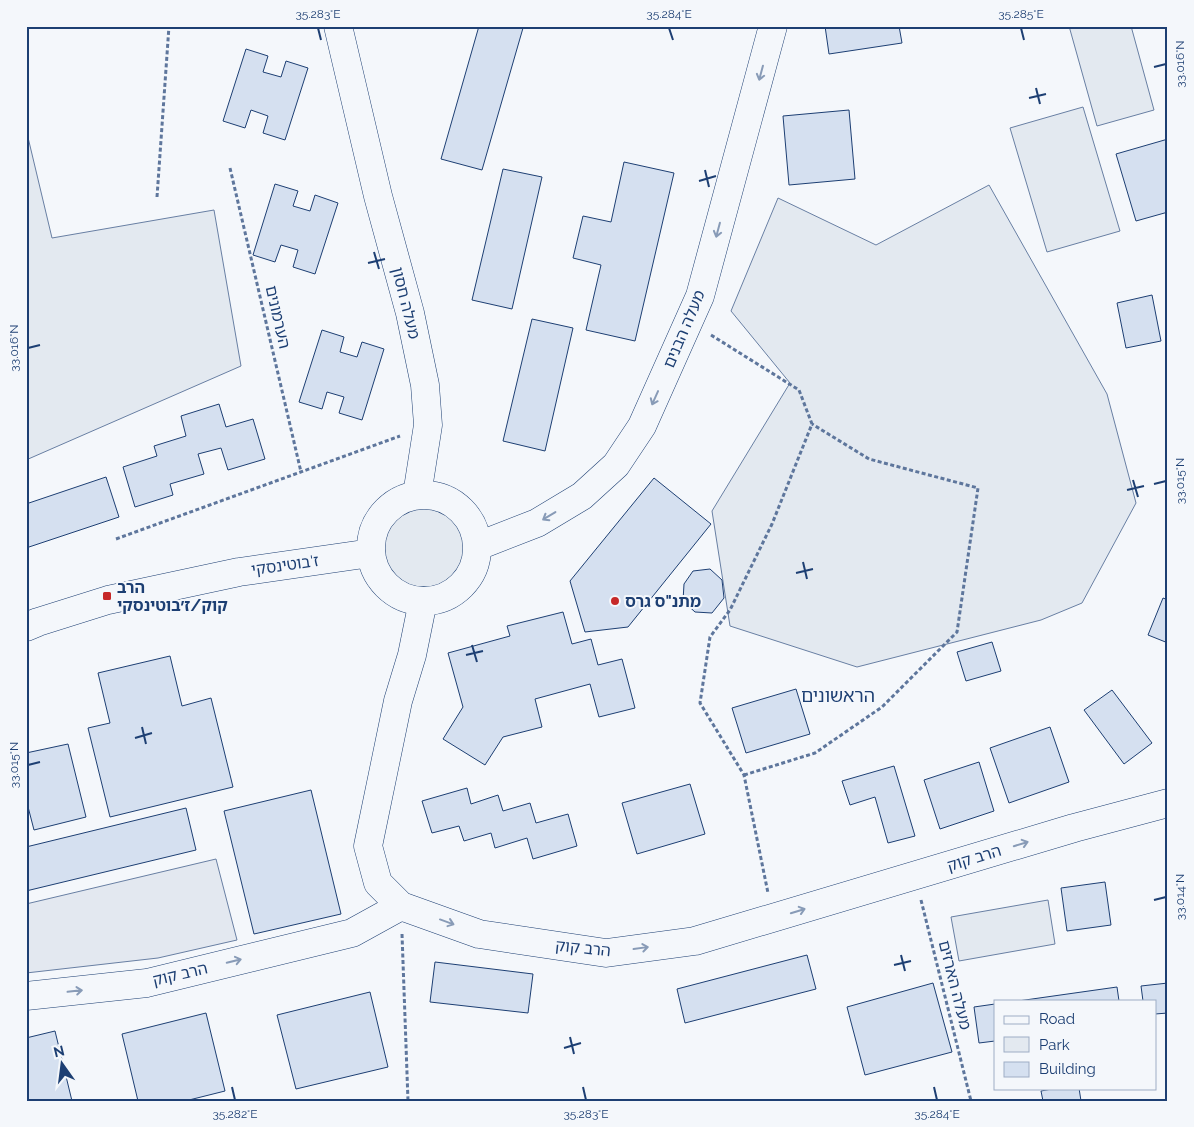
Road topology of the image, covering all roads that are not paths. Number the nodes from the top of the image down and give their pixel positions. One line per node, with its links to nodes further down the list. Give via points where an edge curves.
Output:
1 (338, 26): 3 (street, מעלה חסון, via 425,384 428,425)
2 (774, 26): 4 (street, מעלה הבנים, one-way to 4, via 700,296 642,426 616,465 582,496 537,523)
3 (417, 495): 4 (street, via 435,495 452,502 474,529); 5 (street, via 388,508 378,521)
4 (478, 546): 6 (street, via 476,563 468,579 456,591 440,599)
5 (371, 553): 6 (street, via 374,568 382,582 394,592); 7 (street, ז'בוטינסקי, via 220,576 108,600)
6 (423, 601): 9 (street, via 412,655 398,700 368,846 378,883)
7 (26, 627)
8 (1168, 804): 9 (street, הרב קוק, one-way to 8, via 479,934 606,953 695,941 1074,828)
9 (401, 906): 10 (street, הרב קוק, one-way to 9, via 147,983 352,933)
10 (26, 996)

